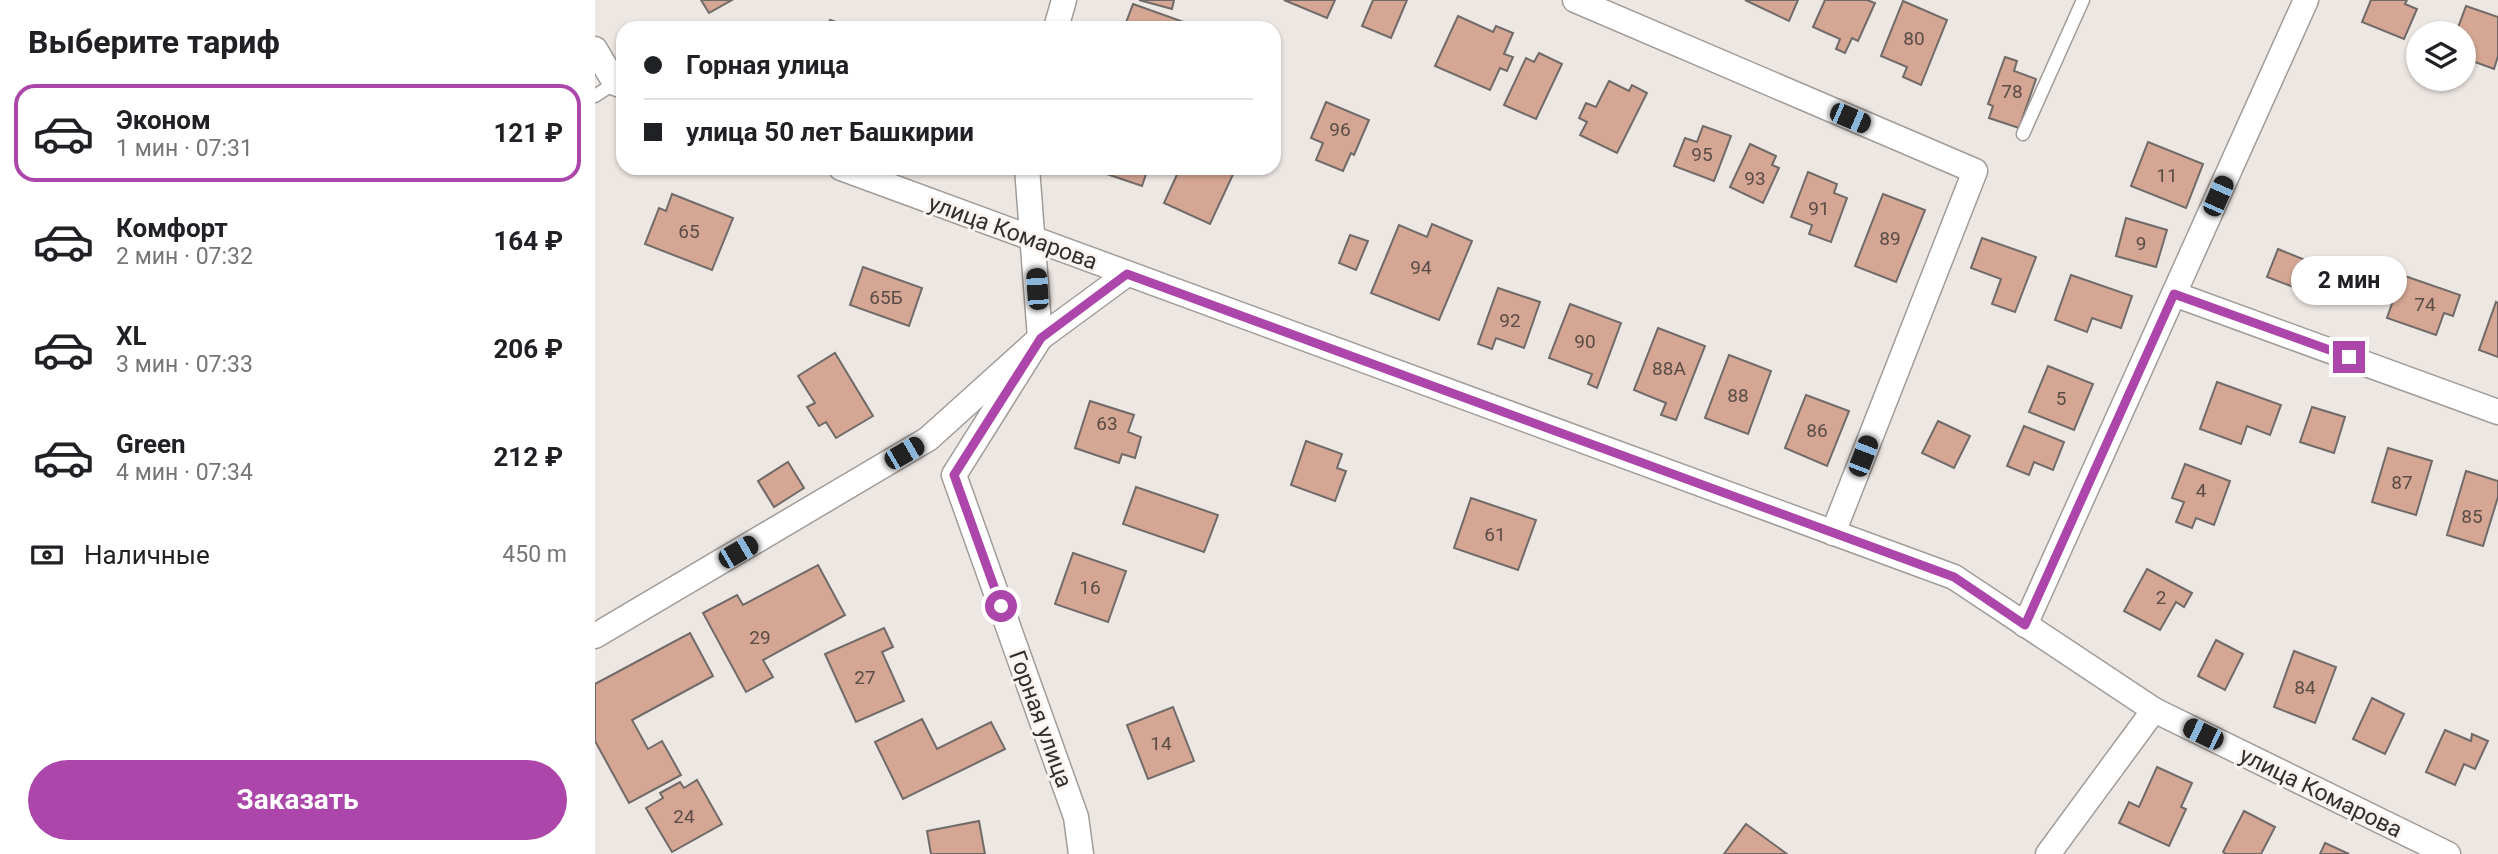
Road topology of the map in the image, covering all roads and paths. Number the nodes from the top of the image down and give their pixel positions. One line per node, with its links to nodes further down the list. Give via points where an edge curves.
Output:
1 (1064, 0): 5 (street)
2 (1575, 0): 16 (street, via 1975,172)
3 (2083, 0): 8 (lane)
4 (2306, 0): 13 (street)
5 (1058, 21)
6 (595, 49): 7 (street)
7 (611, 89)
8 (2023, 134)
9 (860, 175): 11 (street, улица Комарова)
10 (1028, 175): 11 (street)
11 (1033, 240): 12 (street, улица Комарова); 14 (street)
12 (1127, 274): 14 (street); 16 (street, улица Комарова)
13 (2174, 294): 15 (street); 17 (street)
14 (1041, 338): 18 (street, via 928,439); 20 (street, Горная улица, via 954,475 1076,817)
15 (2498, 412)
16 (1833, 533): 17 (street, улица Комарова, via 1954,577)
17 (2025, 625): 19 (street, улица Комарова)
18 (595, 636)
19 (2154, 710): 21 (street); 22 (street, улица Комарова)
20 (1081, 854)
21 (2048, 854)
22 (2448, 854)

